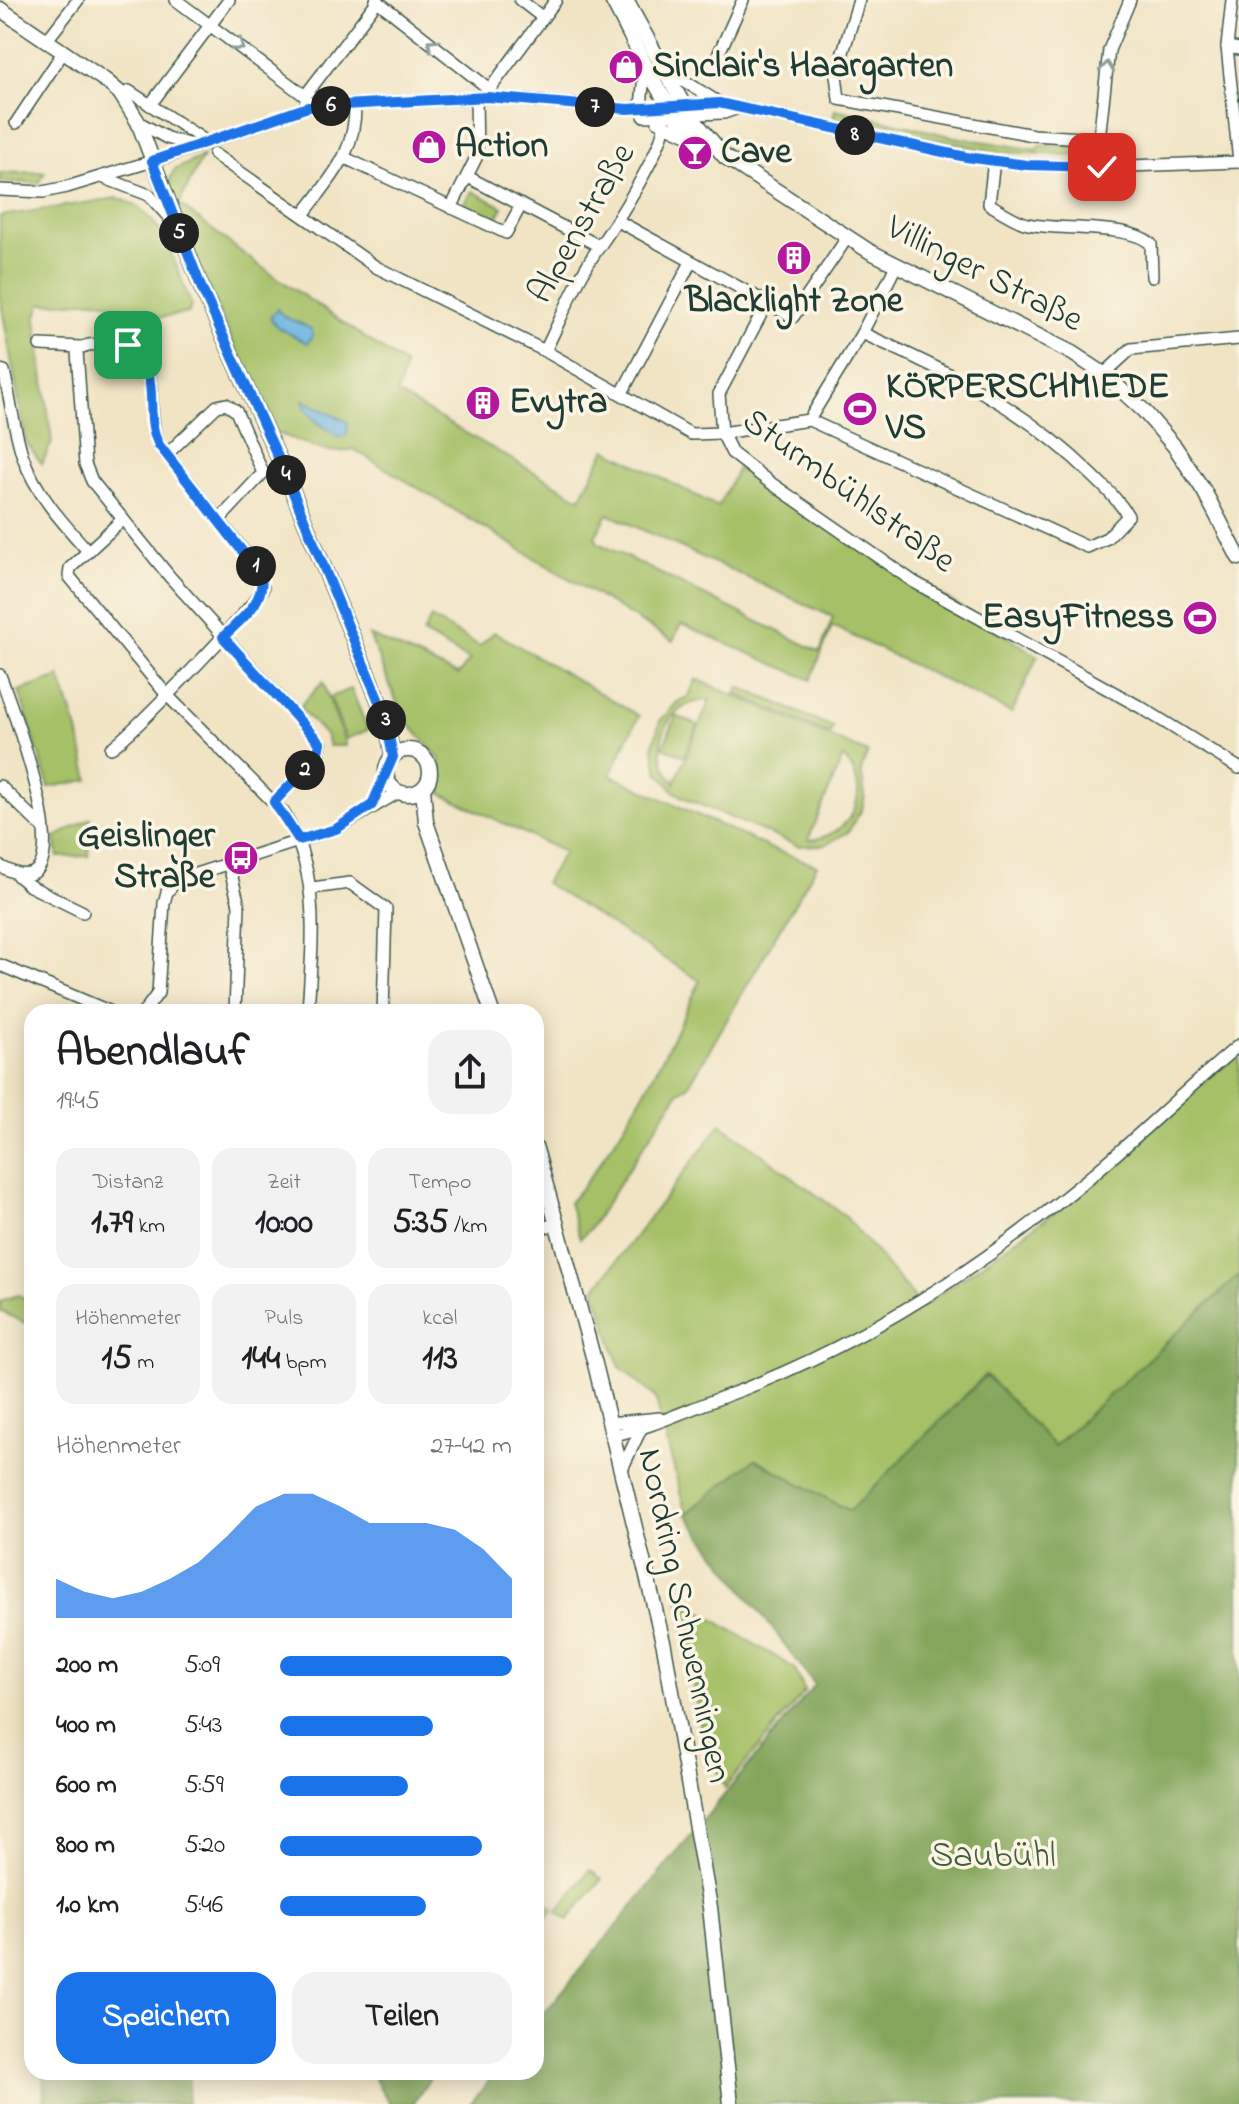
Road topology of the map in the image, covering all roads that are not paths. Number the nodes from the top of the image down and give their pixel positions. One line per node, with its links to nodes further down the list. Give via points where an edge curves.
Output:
1 (78, 0): 16 (street)
2 (176, 0): 15 (street)
3 (229, 0): 15 (street)
4 (377, 0): 23 (street, one-way to 4); 24 (street)
5 (520, 0): 14 (street)
6 (556, 0): 14 (street)
7 (612, 0): 20 (main road, Villinger Straße)
8 (626, 0): 21 (main road, Villinger Straße)
9 (743, 0): 19 (street)
10 (859, 0): 32 (street, via 836,75 839,99 1033,135)
11 (1130, 0): 32 (street, one-way to 11, via 1109,50)
12 (1232, 0): 17 (street)
13 (0, 9): 16 (main road)
14 (542, 17): 23 (street)
15 (210, 25): 24 (street, one-way to 24); 26 (street)
16 (47, 40): 18 (main road)
17 (1233, 48): 39 (street)
18 (64, 51): 30 (main road, via 120,93); 31 (street)
19 (718, 55)
20 (645, 60): 28 (street); 29 (main road, Villinger Straße)
21 (660, 66): 27 (street); 29 (main road, Villinger Straße)
22 (129, 91): 26 (street)
23 (483, 94): 25 (street); 28 (street); 42 (street, via 477,156)
24 (307, 102): 25 (street); 33 (street)
25 (355, 104): 36 (street, via 355,133)
26 (150, 105): 33 (street)
27 (721, 108): 29 (street); 34 (street, via 712,130); 37 (street)
28 (637, 110): 29 (street); 29 (street)
29 (676, 112): 34 (main road, Villinger Straße); 34 (main road, Villinger Straße, via 693,138 717,156); 47 (street, Alpenstraße)
30 (138, 122): 33 (street, via 167,138); 38 (main road)
31 (16, 123)
32 (1099, 139): 40 (street)
33 (201, 144): 38 (street)
34 (722, 153): 49 (main road, Villinger Straße)
35 (214, 154): 46 (street, Sturmbühlstraße)
36 (345, 158): 45 (street); 46 (street)
37 (994, 160): 40 (street); 53 (street, via 989,204 1032,225 1098,229 1144,239 1151,244)
38 (152, 161): 41 (street); 48 (main road)
39 (1239, 162): 40 (street)
40 (1102, 167)
41 (101, 177): 43 (street, via 43,192); 48 (street, via 149,195)
42 (468, 177): 44 (street); 45 (street)
43 (0, 190)
44 (521, 205): 45 (street, via 506,233); 50 (street)
45 (451, 208)
46 (303, 215): 59 (street, Sturmbühlstraße, via 376,267)
47 (618, 221): 50 (street, Alpenstraße); 51 (street)
48 (175, 223): 73 (main road)
49 (847, 238): 52 (main road, Villinger Straße); 54 (street, via 793,317)
50 (599, 246): 59 (street, Alpenstraße)
51 (691, 262): 54 (street); 62 (street)
52 (896, 266): 55 (street); 61 (main road, Villinger Straße)
53 (1152, 277)
54 (768, 301): 64 (street, via 719,394)
55 (862, 333): 63 (street); 63 (street, via 1011,407 1069,453 1128,516 1107,538 1087,547)
56 (1239, 339): 61 (street, via 1131,349)
57 (40, 345): 58 (street)
58 (79, 349): 65 (street, via 123,343 147,366 155,438); 66 (street, via 87,472)
59 (545, 351): 62 (street, Sturmbühlstraße)
60 (2, 370): 68 (street, via 31,477)
61 (1104, 374): 69 (main road, Villinger Straße, via 1175,447)
62 (622, 393): 64 (street, Sturmbühlstraße, via 691,434)
63 (809, 420): 64 (street)
64 (722, 433): 77 (street, Sturmbühlstraße, via 732,453 872,556)
65 (166, 455): 67 (street); 67 (street, via 217,406 226,404 236,411 263,473)
66 (123, 519): 68 (street); 70 (street)
67 (219, 520): 70 (street, via 257,568 263,588)
68 (88, 551): 72 (street, via 70,568 72,582)
69 (1239, 558)
70 (223, 637): 72 (street); 82 (street, via 320,743 317,757)
71 (0, 675): 85 (street, via 30,762)
72 (166, 694): 74 (street); 82 (street)
73 (385, 716): 75 (main road); 76 (main road)
74 (111, 748)
75 (410, 751): 76 (main road); 80 (main road, via 423,756 430,769)
76 (393, 757): 78 (main road)
77 (1239, 768)
78 (387, 776): 81 (main road); 83 (street)
79 (0, 786): 85 (street)
80 (423, 789): 81 (main road); 84 (main road)
81 (402, 793): 83 (street); 84 (main road)
82 (274, 802): 86 (street)
83 (372, 805): 86 (street, via 336,829)
84 (426, 822): 98 (main road)
85 (43, 828): 89 (street, via 45,860 30,875)
86 (299, 840): 87 (street); 90 (street)
87 (228, 862): 94 (street, via 184,876 167,892 158,993); 95 (street, via 239,905)
88 (0, 866): 89 (street)
89 (18, 876): 91 (street)
90 (312, 888): 96 (street); 97 (street, via 350,883 386,909)
91 (83, 912)
92 (0, 965): 93 (street)
93 (86, 1004)
94 (150, 1004)
95 (235, 1004)
96 (308, 1004)
97 (383, 1004)
98 (489, 1004)
99 (1239, 1045): 103 (street, via 1086,1180 921,1302 820,1357)
100 (544, 1178): 101 (main road, Nordring Schwenningen)
101 (557, 1225): 102 (street); 104 (main road, Nordring Schwenningen)
102 (544, 1227)
103 (660, 1418): 104 (street); 105 (street)
104 (611, 1429): 105 (street); 106 (main road, Nordring Schwenningen)
105 (641, 1429): 106 (street)
106 (621, 1469): 107 (main road, Nordring Schwenningen, via 664,1646 692,1798 710,1907)
107 (731, 2104)

